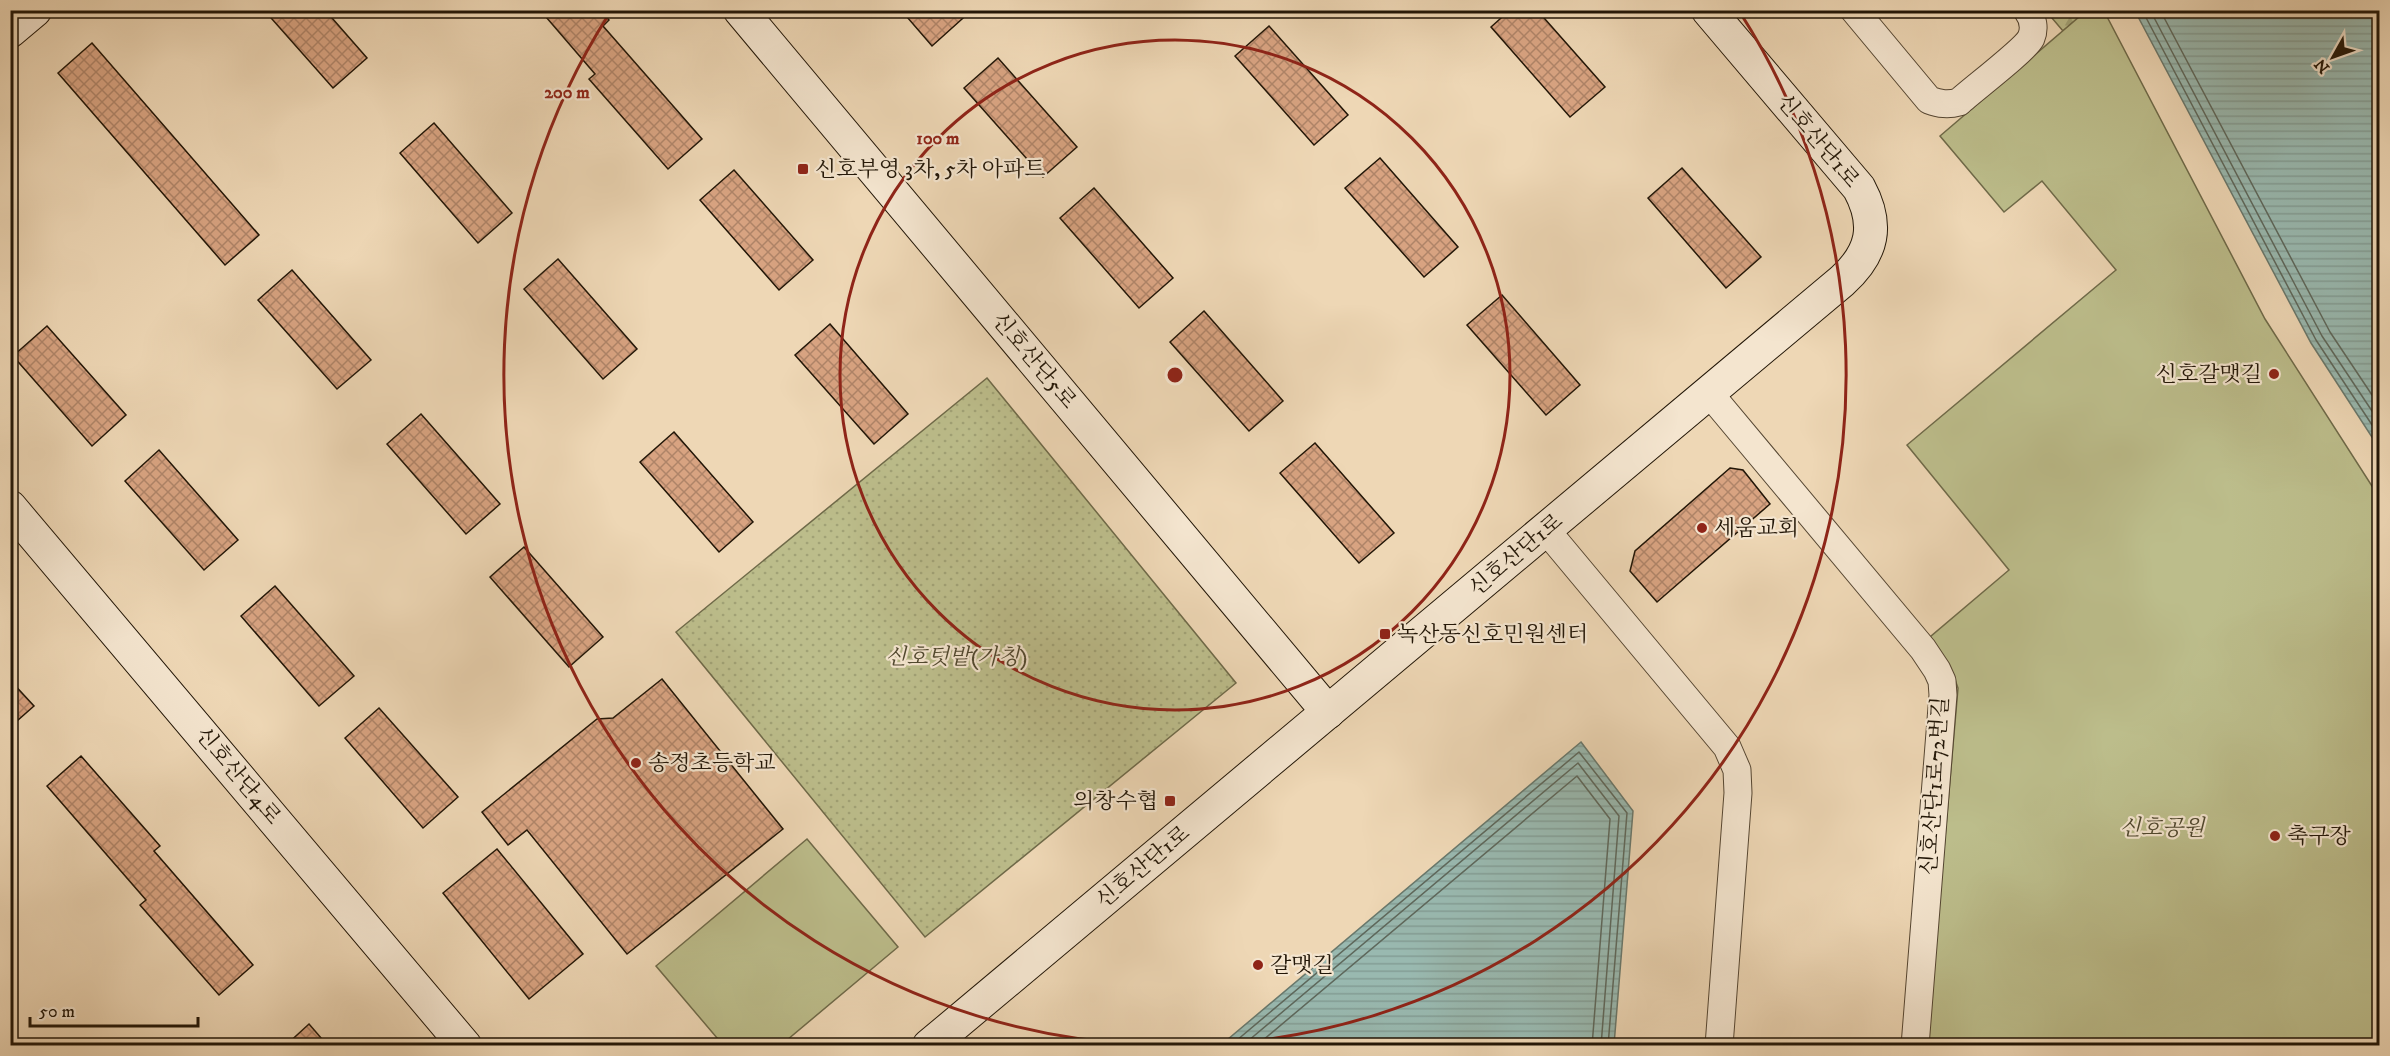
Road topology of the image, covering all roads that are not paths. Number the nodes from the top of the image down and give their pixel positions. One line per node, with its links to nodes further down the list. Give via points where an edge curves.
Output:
1 (34, 10): 6 (main road)
2 (740, 10): 10 (main road, 신호산단5로)
3 (1708, 10): 7 (main road, 신호산단1로, via 1859,188 1872,229 1865,253 1852,273)
4 (1854, 10): 5 (street, via 1929,99 1951,104 1959,102 2027,43 2033,29)
5 (2027, 10)
6 (10, 31)
7 (1709, 393): 9 (main road, 신호산단1로); 14 (street, 신호산단1로72번길, via 1923,649 1942,681)
8 (10, 507): 11 (main road, 신호산단4로)
9 (1546, 530): 10 (main road, 신호산단1로); 13 (street, via 1727,747 1737,770)
10 (1328, 712): 12 (main road, 신호산단1로)
11 (465, 1046)
12 (929, 1046)
13 (1719, 1046)
14 (1915, 1046)

